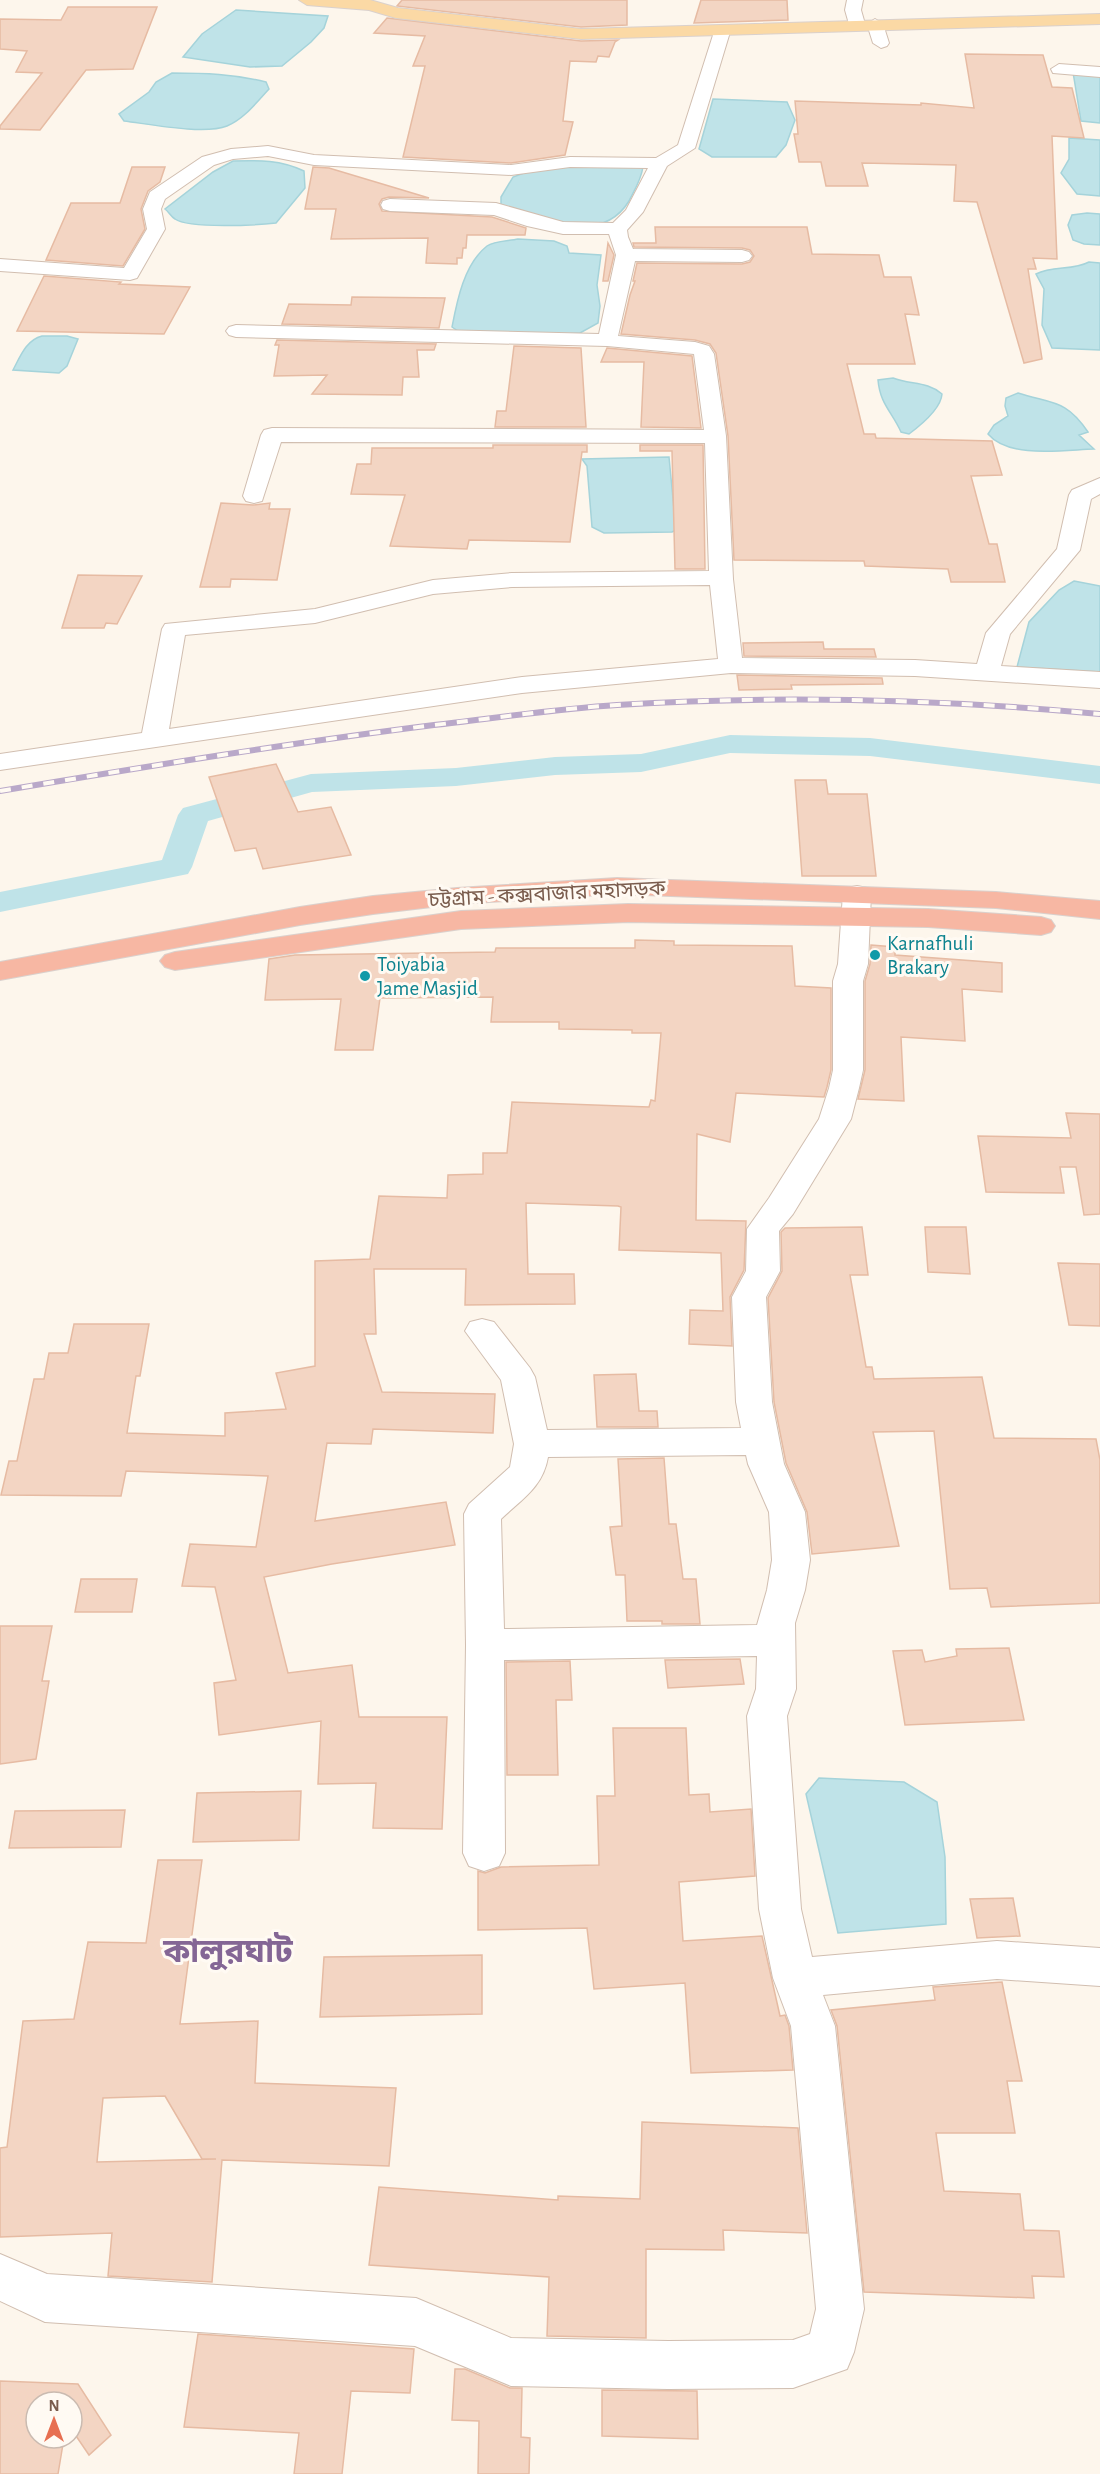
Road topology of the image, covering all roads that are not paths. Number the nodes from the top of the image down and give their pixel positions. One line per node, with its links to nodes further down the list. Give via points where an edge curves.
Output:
1 (307, 0): 6 (main road, via 581,34)
2 (855, 0): 4 (street)
3 (1100, 19): 5 (main road)
4 (857, 24): 5 (main road); 6 (main road)
5 (875, 24): 7 (street)
6 (722, 32): 10 (street, via 686,148)
7 (881, 43)
8 (1059, 69): 9 (street)
9 (1100, 72)
10 (660, 163): 12 (street, via 634,212); 15 (street, via 570,162 511,170 314,160 268,151 231,154 208,161 157,196 152,209 156,229 130,274)
11 (390, 205): 12 (street, via 496,209 563,228)
12 (618, 229): 13 (street)
13 (626, 255): 14 (street); 17 (street)
14 (742, 256)
15 (0, 265)
16 (236, 331): 17 (street)
17 (607, 339): 18 (street, via 702,350)
18 (715, 437): 20 (street, via 273,435); 21 (street)
19 (1100, 485): 23 (street, via 1080,495 1068,550 998,633)
20 (254, 496)
21 (720, 578): 22 (street); 25 (street, via 512,580 444,586 315,616 174,629)
22 (731, 665): 23 (street); 25 (street, via 522,685)
23 (987, 673): 24 (street)
24 (1100, 680)
25 (154, 739): 26 (street)
26 (0, 762)
27 (856, 906): 28 (highway, চট্টগ্রাম - কক্সবাজার মহাসড়ক, via 996,900); 29 (highway, চট্টগ্রাম - কক্সবাজার মহাসড়ক, via 928,918); 30 (highway, চট্টগ্রাম - কক্সবাজার মহাসড়ক, via 617,886 457,896 300,916); 31 (highway, চট্টগ্রাম - কক্সবাজার মহাসড়ক, via 461,920 196,957); 33 (street, via 846,1008 848,1070 835,1119 763,1228 763,1271 749,1296 754,1402)
28 (1100, 910)
29 (1100, 931)
30 (0, 971)
31 (0, 991)
32 (482, 1331): 34 (street, via 518,1377)
33 (763, 1442): 34 (street); 35 (street, via 766,1464 787,1512 791,1560)
34 (532, 1444): 36 (street, via 527,1473 482,1514)
35 (774, 1640): 36 (street); 39 (street, via 776,1689 767,1716 780,1910)
36 (485, 1645): 37 (street)
37 (484, 1854)
38 (1100, 1967): 39 (street, via 997,1960)
39 (795, 1978): 40 (street, via 813,2026 840,2309 831,2352 792,2364 511,2362 416,2322 45,2298)
40 (0, 2277)

